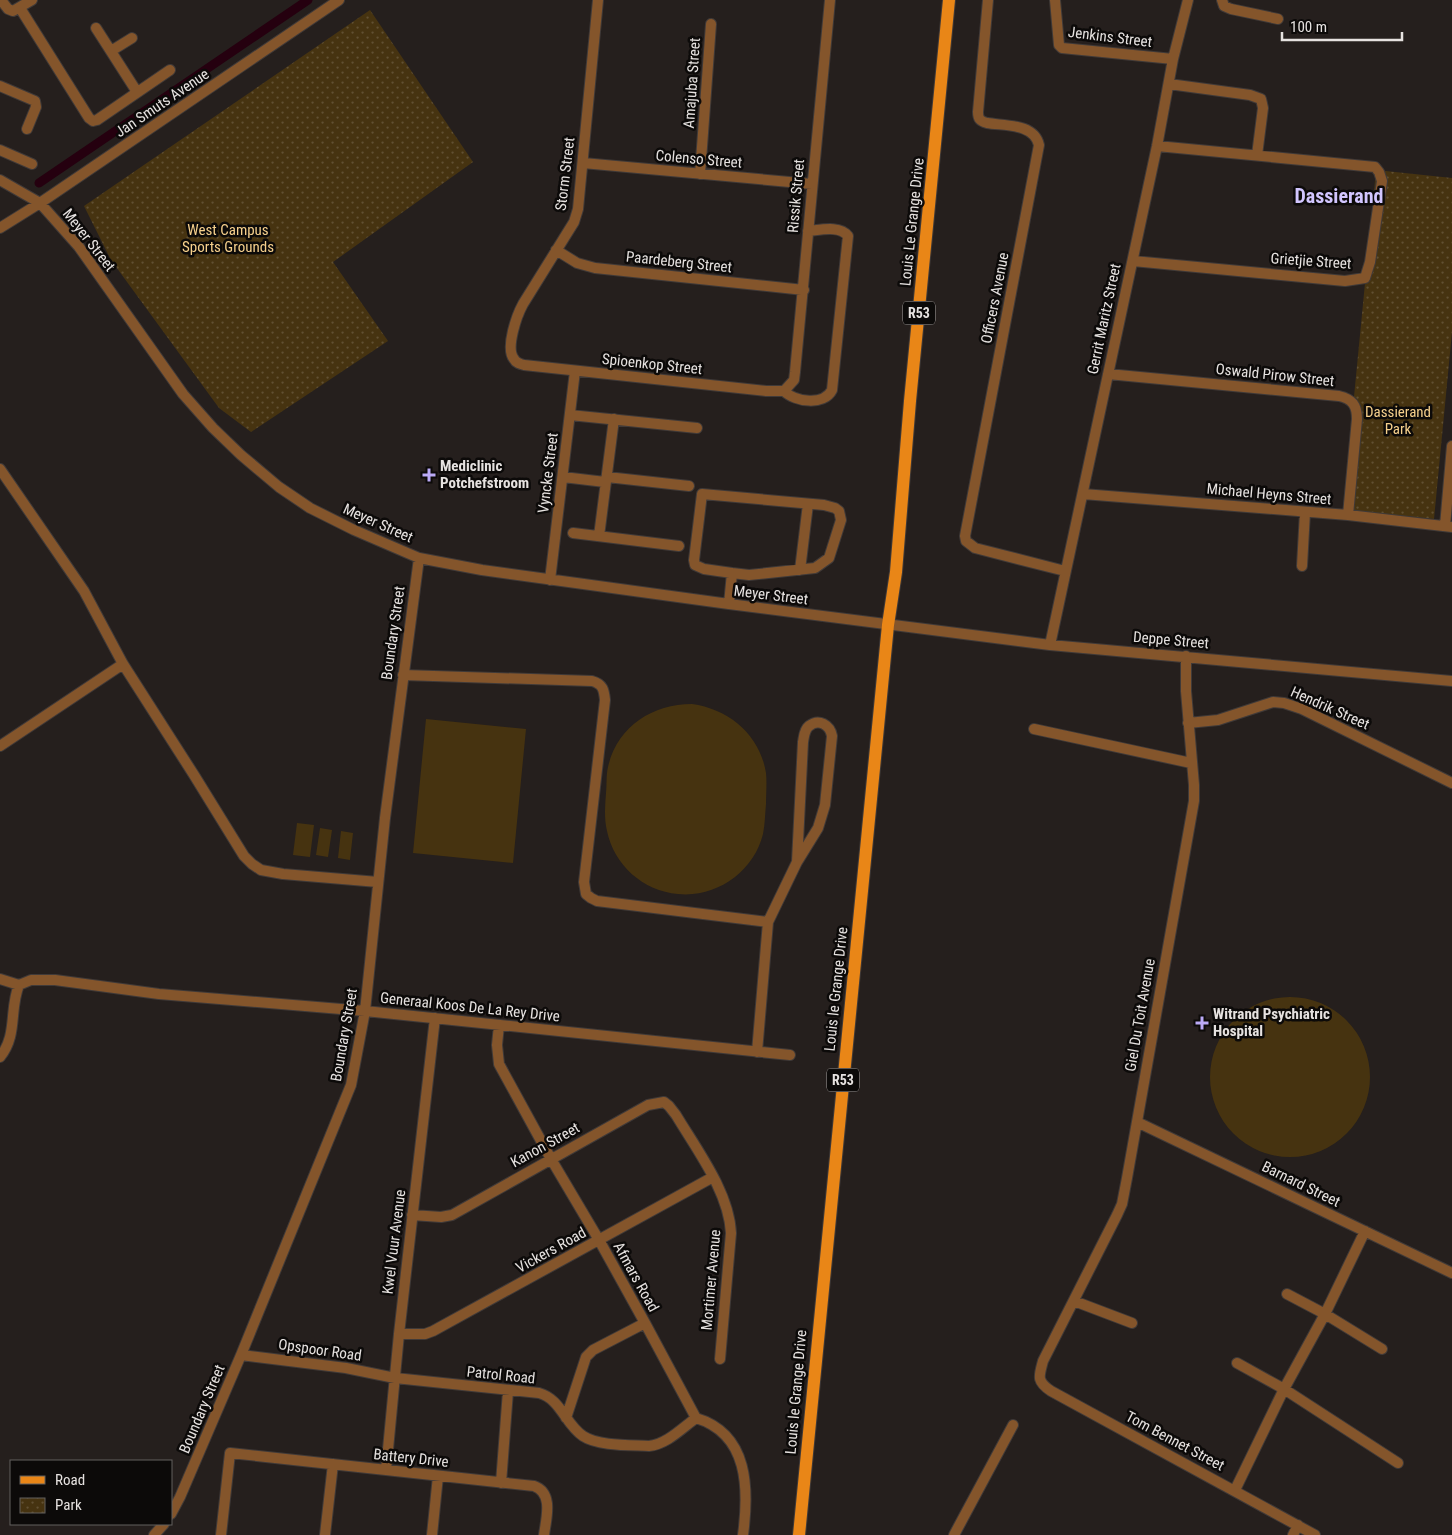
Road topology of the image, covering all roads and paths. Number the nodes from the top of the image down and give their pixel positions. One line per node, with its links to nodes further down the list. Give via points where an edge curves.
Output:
1 (1, 0): 11 (street, via 9,10)
2 (32, 0): 11 (street)
3 (339, 0): 31 (street, Jan Smuts Avenue)
4 (598, 0): 26 (street, Storm Street)
5 (830, 0): 30 (street, Rissik Street)
6 (949, 0): 64 (main road, Louis Le Grange Drive / R53, via 897,564)
7 (988, 0): 60 (street, Officers Avenue, via 978,118 986,123 1028,130 1039,144 965,536 975,548)
8 (1055, 0): 17 (street, Jenkins Street, via 1062,48)
9 (1188, 0): 17 (street, Gerrit Maritz Street)
10 (1222, 0): 12 (street, via 1224,6 1231,9)
11 (20, 8): 21 (street, via 91,120 97,120)
12 (1278, 19)
13 (711, 24): 28 (street, Amajuba Street)
14 (96, 28): 16 (street)
15 (132, 38): 16 (street)
16 (111, 51): 21 (street)
17 (1173, 59): 19 (street, Gerrit Maritz Street)
18 (170, 70): 21 (street)
19 (1169, 84): 23 (street, Gerrit Maritz Street); 25 (street, via 1261,99 1263,108)
20 (0, 86): 22 (street, via 35,101 36,107)
21 (137, 92)
22 (27, 129)
23 (1158, 146): 25 (street, Grietjie Street); 35 (street, Gerrit Maritz Street)
24 (0, 150): 27 (street)
25 (1257, 155): 35 (street, Grietjie Street, via 1377,169 1381,188 1365,278 1345,281)
26 (583, 163): 28 (street, Colenso Street); 34 (street, Storm Street, via 576,216)
27 (32, 164)
28 (700, 174): 30 (street, Colenso Street)
29 (0, 180): 31 (street, Meyer Street)
30 (812, 184): 33 (street, Rissik Street)
31 (40, 204): 32 (street, Jan Smuts Avenue); 57 (street, Meyer Street, via 79,247 183,394 213,428 279,487 310,508)
32 (0, 228)
33 (808, 231): 36 (street, Rissik Street); 40 (street, Spioenkop Street, via 835,230 848,236 832,390 827,397 818,400 794,398)
34 (556, 250): 36 (street, Paardeberg Street, via 578,263 595,268); 37 (street, Storm Street, via 517,316 512,355)
35 (1133, 261): 39 (street, Gerrit Maritz Street)
36 (804, 290): 40 (street, Rissik Street, via 794,380)
37 (518, 363): 38 (street, Spioenkop Street)
38 (575, 371): 40 (street, Spioenkop Street); 41 (street, Vyncke Street)
39 (1108, 374): 49 (street, Gerrit Maritz Street); 52 (street, Oswald Pirow Street, via 1339,396 1349,400 1356,406 1358,419)
40 (784, 391)
41 (570, 415): 42 (street); 46 (street, Vyncke Street)
42 (614, 420): 43 (street); 47 (street)
43 (697, 428)
44 (1452, 446): 53 (street)
45 (0, 469): 67 (street, via 84,591)
46 (563, 476): 47 (street); 62 (street, Vyncke Street)
47 (606, 480): 48 (street); 55 (street)
48 (689, 486)
49 (1083, 494): 51 (street, Michael Heyns Street); 60 (street, Gerrit Maritz Street)
50 (808, 504): 59 (street); 59 (street, via 835,508 841,520 829,558 815,568); 61 (street, via 702,494 695,565)
51 (1306, 512): 52 (street, Michael Heyns Street); 58 (street)
52 (1348, 515): 53 (street, Michael Heyns Street)
53 (1449, 527)
54 (573, 533): 55 (street)
55 (599, 536): 56 (street)
56 (679, 546)
57 (419, 558): 62 (street, Meyer Street); 68 (street, Boundary Street)
58 (1302, 566)
59 (800, 570): 61 (street, via 749,575)
60 (1065, 572): 65 (street, Gerrit Maritz Street)
61 (732, 573): 63 (street)
62 (550, 580): 63 (street, Meyer Street)
63 (728, 604): 64 (street, Meyer Street)
64 (888, 625): 65 (street, Deppe Street); 126 (main road, Louis le Grange Drive / R53)
65 (1050, 645): 66 (street, Deppe Street)
66 (1186, 656): 69 (street, Deppe Street); 70 (street, Giel Du Toit Avenue)
67 (122, 664): 72 (street); 76 (street, via 234,842 252,864 261,870 282,874)
68 (403, 675): 76 (street, Boundary Street); 77 (street, via 599,683 605,700 584,882 586,894 597,901)
69 (1452, 681)
70 (1188, 723): 73 (street, Giel Du Toit Avenue); 74 (street, Hendrik Street, via 1218,720 1273,702 1284,703)
71 (1034, 729): 73 (street)
72 (0, 746)
73 (1191, 763): 86 (street, Giel Du Toit Avenue, via 1194,801)
74 (1452, 783)
75 (797, 862): 75 (street, via 803,742 809,726 823,723 829,727 832,736 825,805 818,828); 77 (street)
76 (378, 882): 80 (street, Boundary Street)
77 (768, 922): 83 (street)
78 (0, 978): 79 (street)
79 (19, 985): 80 (street, Generaal Koos De La Rey Drive, via 31,980 55,980 159,994); 85 (street, via 9,1042)
80 (365, 1011): 81 (street, Generaal Koos De La Rey Drive); 101 (street, Boundary Street, via 348,1094)
81 (436, 1018): 82 (street, Generaal Koos De La Rey Drive); 90 (street, Kwel Vuur Avenue)
82 (499, 1025): 83 (street, Generaal Koos De La Rey Drive); 88 (street, Afmars Road, via 496,1045 499,1064)
83 (757, 1052): 84 (street, Generaal Koos De La Rey Drive)
84 (790, 1055)
85 (0, 1057)
86 (1137, 1122): 91 (street, Barnard Street); 95 (street, Giel Du Toit Avenue, via 1122,1204)
87 (682, 1126): 88 (street, Kanon Street, via 667,1104 652,1104); 89 (street, Mortimer Avenue)
88 (551, 1159): 90 (street, Kanon Street, via 452,1215 441,1218); 92 (street, Afmars Road)
89 (713, 1177): 92 (street, Vickers Road); 102 (street, Mortimer Avenue, via 729,1213 731,1234)
90 (412, 1215): 99 (street, Kwel Vuur Avenue)
91 (1365, 1232): 93 (street, Barnard Street); 96 (street)
92 (599, 1240): 97 (street, Afmars Road); 99 (street, Vickers Road, via 434,1331)
93 (1452, 1273)
94 (1287, 1294): 96 (street)
95 (1074, 1301): 98 (street); 103 (street, Giel Du Toit Avenue)
96 (1325, 1314): 100 (street); 106 (street)
97 (645, 1322): 108 (street, via 586,1357); 109 (street, Afmars Road)
98 (1132, 1323)
99 (399, 1334): 105 (street, Kwel Vuur Avenue)
100 (1382, 1349)
101 (241, 1355): 105 (street, Opspoor Road, via 346,1368); 117 (street, Boundary Street)
102 (720, 1360)
103 (1043, 1361): 116 (street, Tom Bennet Street, via 1040,1379 1046,1388)
104 (1237, 1363): 106 (street)
105 (395, 1378): 107 (street, Patrol Road); 113 (street, Kwel Vuur Avenue)
106 (1284, 1389): 111 (street); 116 (street)
107 (508, 1391): 108 (street, Patrol Road, via 546,1395); 115 (street)
108 (566, 1418): 109 (street, Patrol Road, via 589,1440 649,1446 665,1441)
109 (696, 1418): 125 (street, via 719,1428 736,1452 746,1490)
110 (1013, 1425): 127 (street)
111 (1398, 1463)
112 (333, 1464): 113 (street, Battery Drive); 121 (street, Battery Drive, via 230,1453); 122 (street)
113 (386, 1470): 114 (street, Battery Drive)
114 (438, 1476): 115 (street, Battery Drive); 123 (street)
115 (501, 1483): 124 (street, Battery Drive, via 534,1486 543,1492 547,1503)
116 (1235, 1490): 119 (street, Tom Bennet Street)
117 (172, 1512)
118 (163, 1525): 120 (street)
119 (1295, 1530): 128 (street, Tom Bennet Street)
120 (154, 1535)
121 (221, 1535)
122 (326, 1535)
123 (432, 1535)
124 (544, 1535)
125 (743, 1535)
126 (799, 1535)
127 (954, 1535)
128 (1316, 1535)

